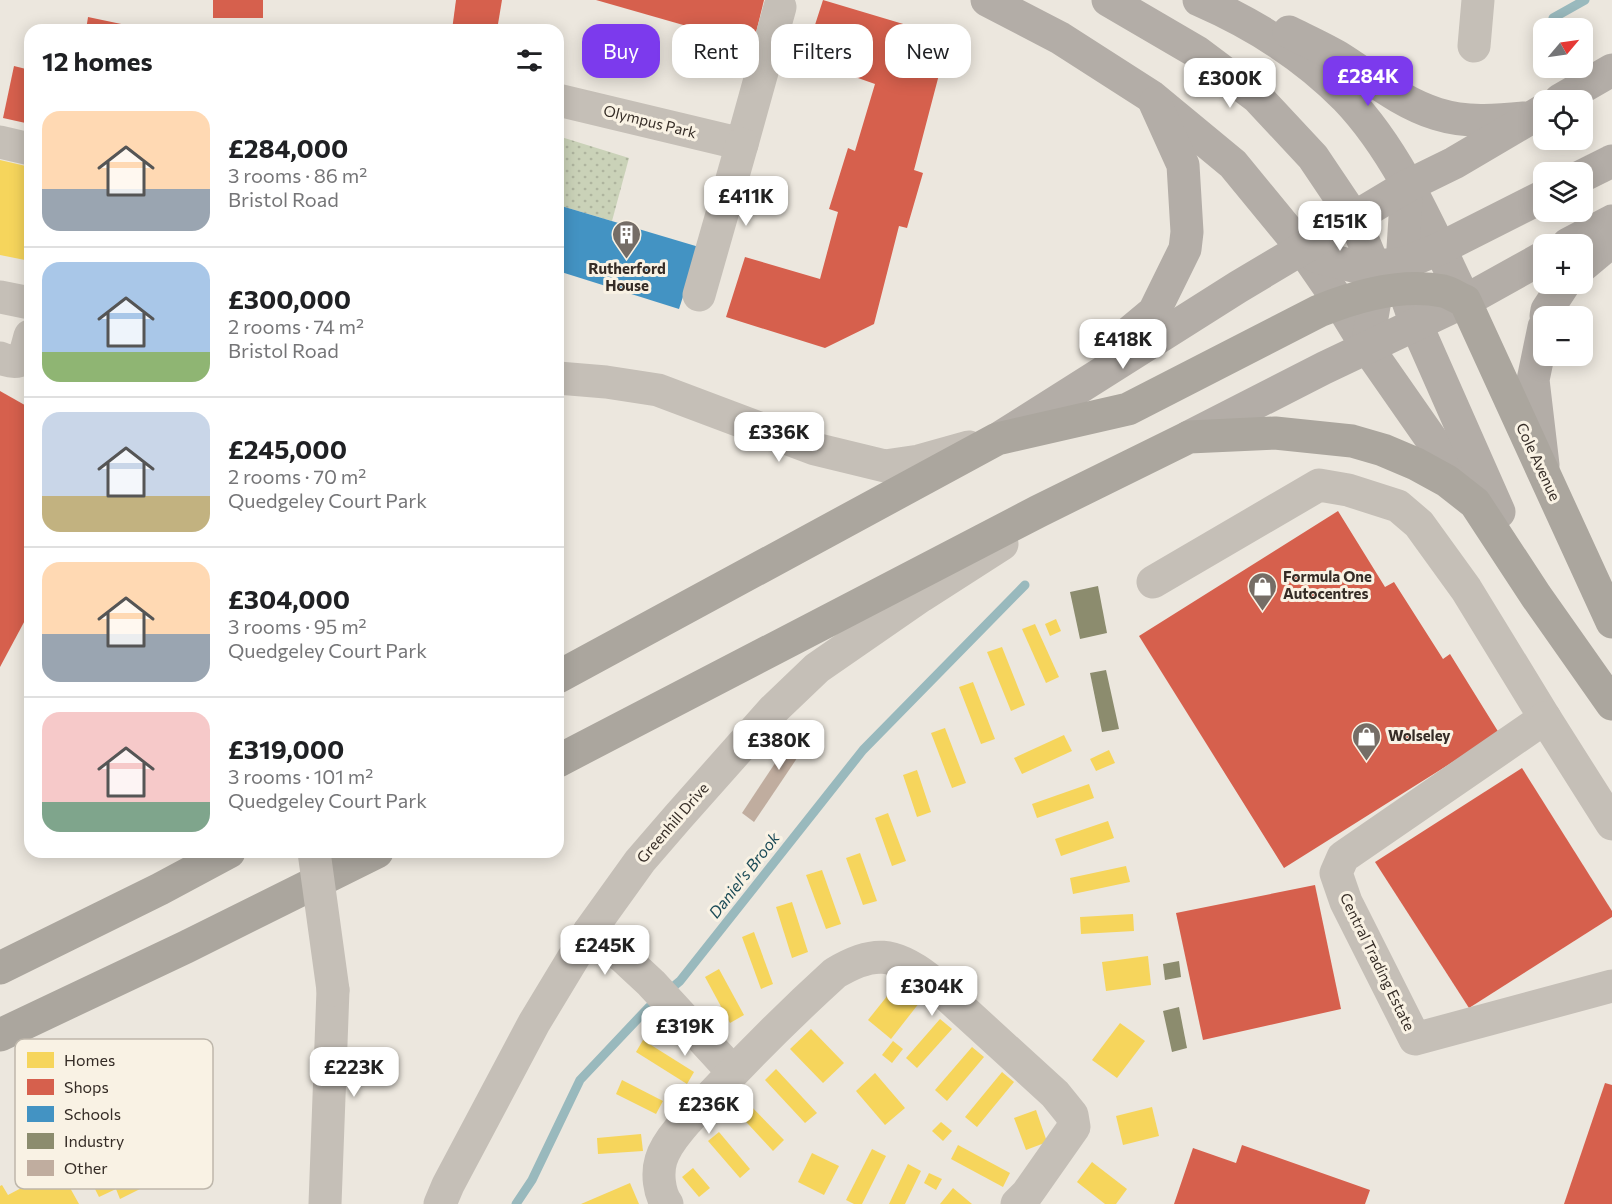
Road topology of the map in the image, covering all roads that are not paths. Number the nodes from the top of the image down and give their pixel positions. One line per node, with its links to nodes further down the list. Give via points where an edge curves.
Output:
1 (987, 0): 10 (main road, via 1060,38)
2 (1108, 0): 21 (main road, via 1197,52 1257,97 1313,157)
3 (1199, 0): 19 (main road, via 1238,17 1297,54 1346,98)
4 (1223, 0): 12 (main road, via 1336,56 1430,111 1490,121)
5 (1478, 0): 7 (street)
6 (780, 7): 15 (street)
7 (1474, 46)
8 (1612, 70): 9 (main road)
9 (1577, 90)
10 (1152, 97): 25 (main road, via 1233,164); 42 (main road, via 1183,165 1185,249 1154,312)
11 (564, 101): 15 (street, Olympus Park)
12 (1533, 115)
13 (1533, 116): 19 (main road)
14 (0, 142): 16 (street)
15 (742, 144): 30 (street)
16 (24, 148)
17 (1612, 161): 18 (main road)
18 (1593, 170)
19 (1407, 186): 21 (main road); 26 (main road); 29 (main road)
20 (1533, 202): 26 (main road)
21 (1354, 218): 25 (main road); 29 (main road)
22 (1612, 221): 23 (main road)
23 (1587, 234)
24 (1612, 241): 27 (main road)
25 (1302, 248): 29 (main road); 34 (main road); 42 (main road)
26 (1439, 249): 29 (main road); 32 (main road)
27 (1593, 257)
28 (1533, 264): 32 (main road)
29 (1389, 279): 32 (highway, via 1446,292); 34 (highway); 35 (main road); 36 (main road)
30 (699, 295)
31 (0, 297): 33 (street)
32 (1465, 301): 35 (main road); 43 (highway, Cole Avenue)
33 (24, 302)
34 (1340, 303): 36 (main road); 42 (highway, via 1128,409)
35 (1416, 324): 36 (main road); 47 (main road)
36 (1367, 347): 41 (main road); 44 (main road)
37 (24, 355): 38 (street, via 13,364)
38 (0, 358)
39 (1536, 366): 43 (main road, via 1533,380)
40 (564, 378): 42 (street, via 658,390 816,449 885,466 919,461)
41 (1189, 437): 44 (highway, via 1275,433 1352,441 1416,465 1447,481); 45 (highway)
42 (997, 439): 49 (highway)
43 (1544, 473): 48 (highway, Cole Avenue)
44 (1475, 503): 47 (highway)
45 (1039, 511): 52 (highway); 57 (street, Greenhill Drive, via 1006,542 818,668 773,710 640,861)
46 (1153, 582): 51 (street, via 1319,485 1398,506 1419,524 1466,589)
47 (1536, 596): 50 (highway)
48 (1612, 622)
49 (564, 674)
50 (1612, 704)
51 (1545, 718): 53 (street); 59 (street, Central Trading Estate, via 1343,857 1336,873 1346,902 1415,1039)
52 (564, 758)
53 (1612, 824)
54 (218, 858): 58 (highway)
55 (315, 858): 62 (street, bridge, via 333,990)
56 (365, 858): 60 (highway)
57 (589, 932): 61 (street, via 651,982); 63 (street, Greenhill Drive, via 534,1023)
58 (0, 968)
59 (1612, 986)
60 (0, 1035)
61 (733, 1072): 64 (street, via 687,1121 661,1160 660,1188); 65 (street, via 835,973 851,963 877,956 911,965 1055,1094 1072,1115 1074,1127)
62 (325, 1204)
63 (440, 1204)
64 (667, 1204)
65 (1017, 1204)

